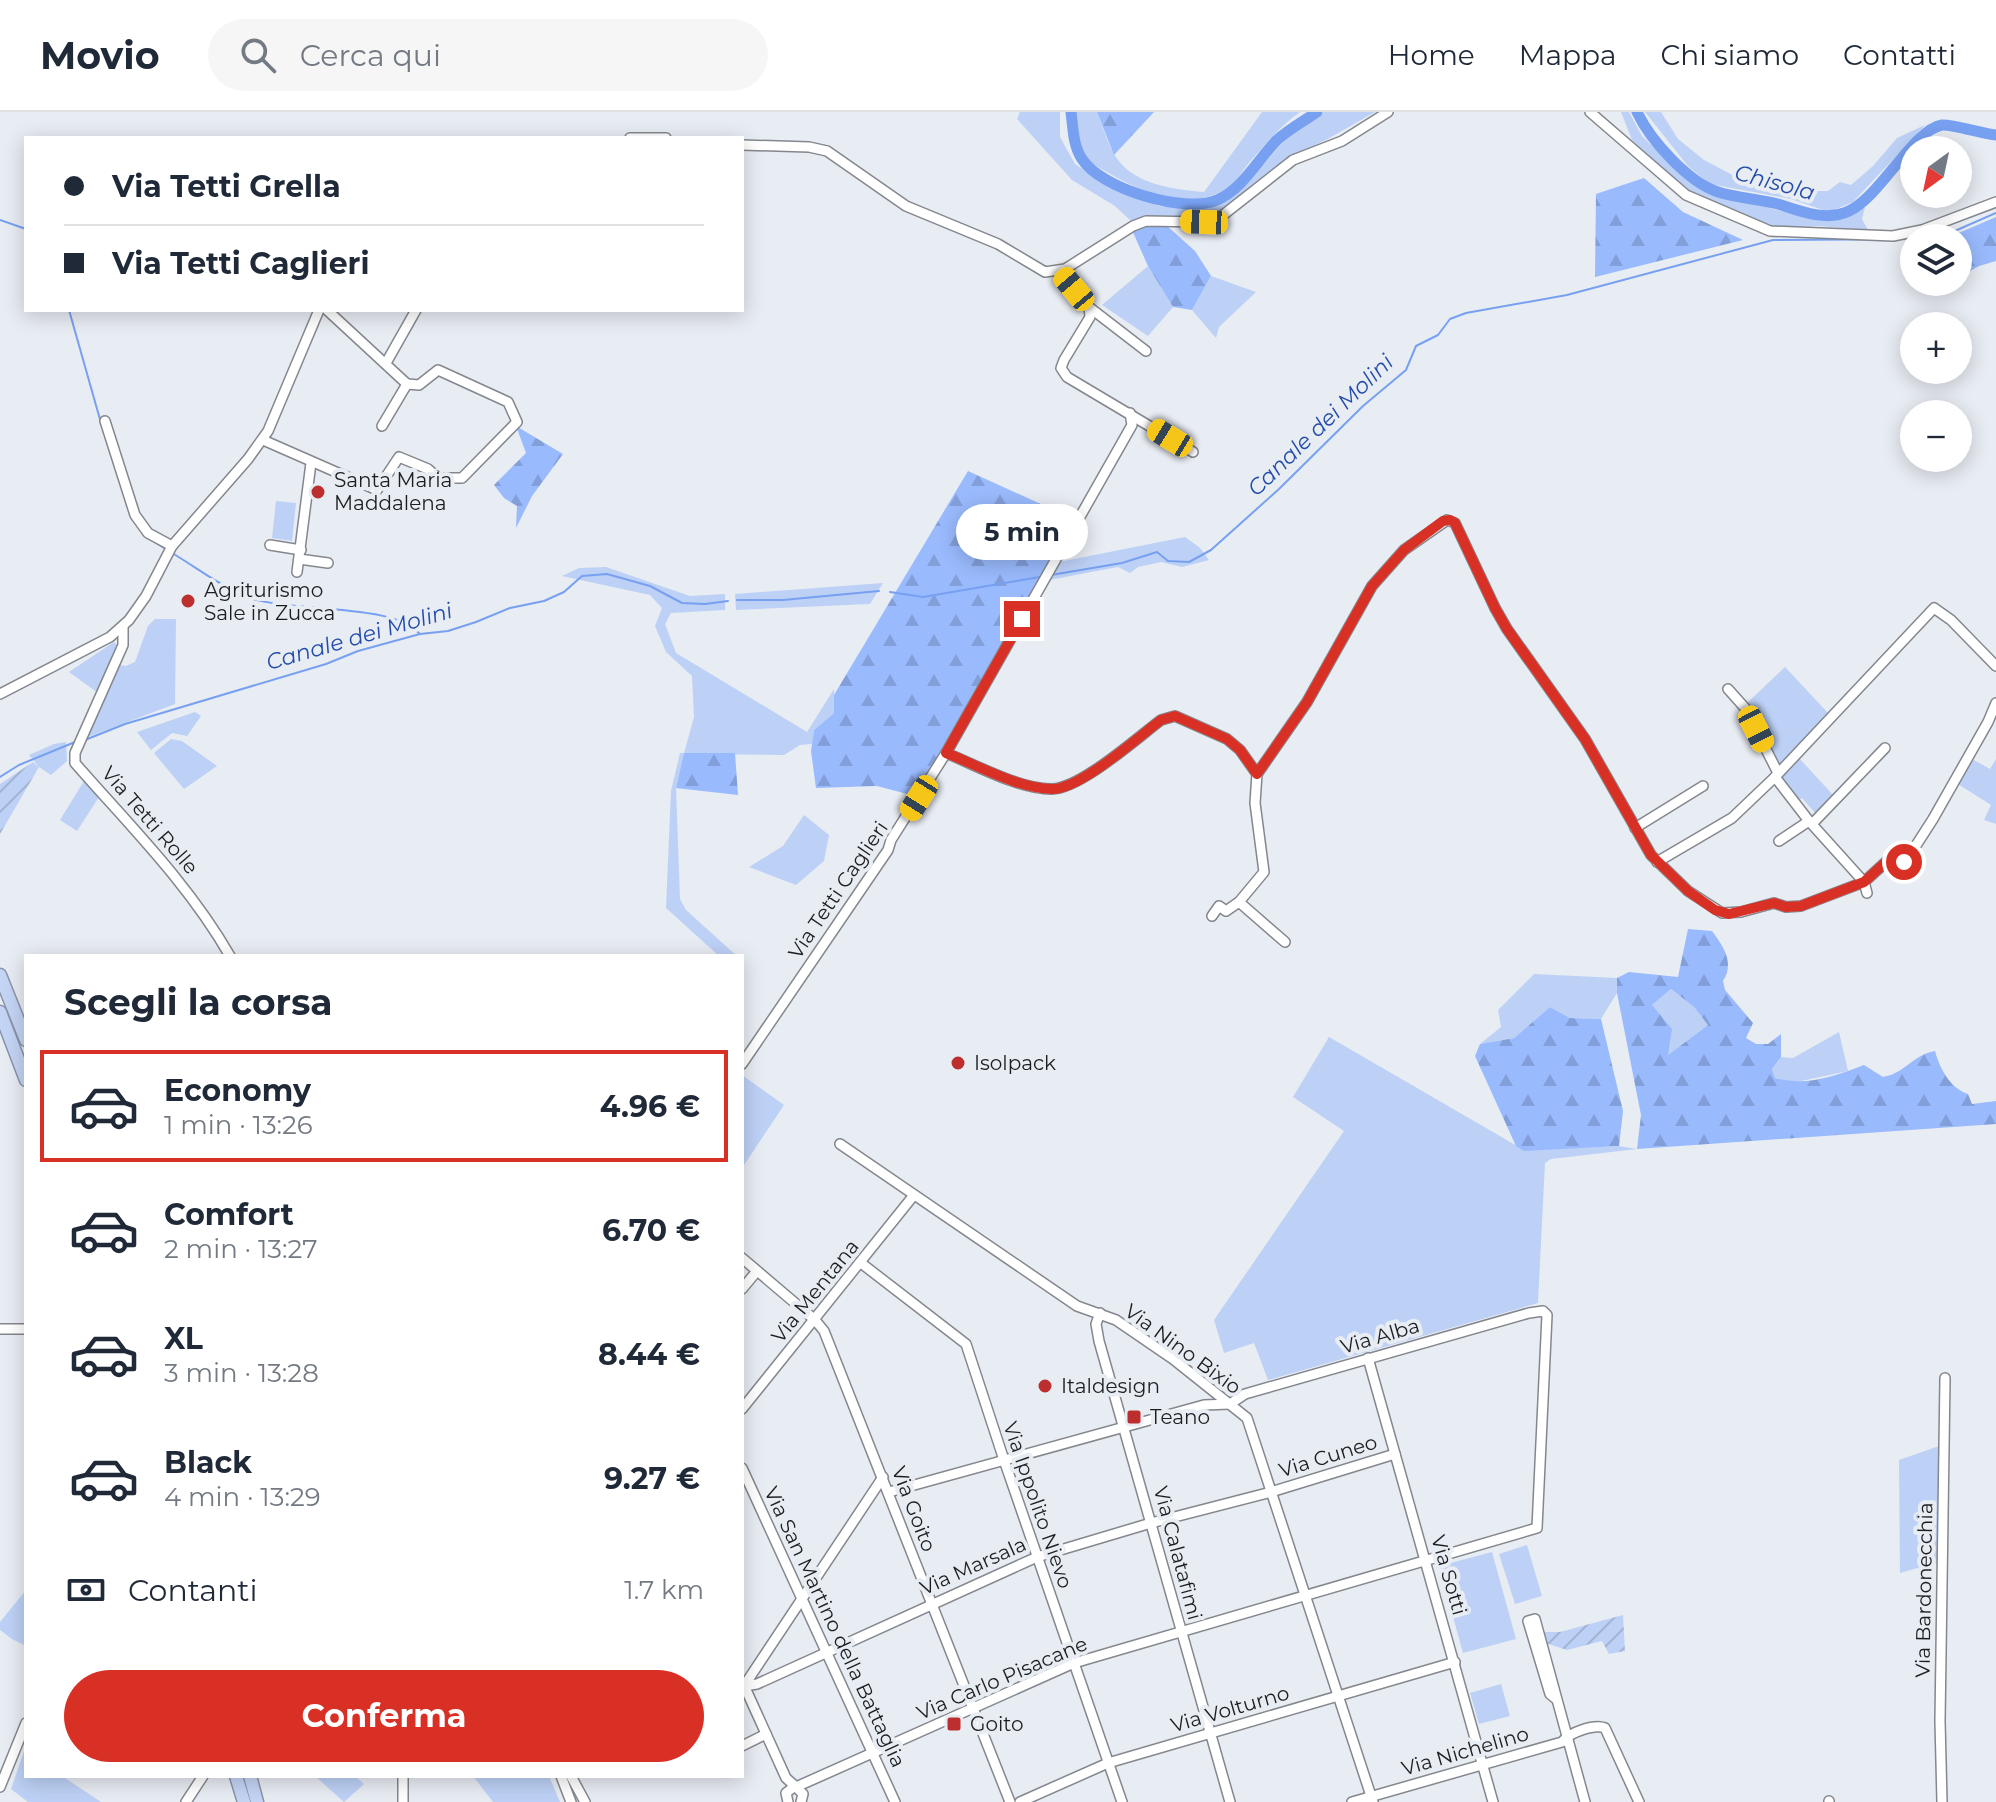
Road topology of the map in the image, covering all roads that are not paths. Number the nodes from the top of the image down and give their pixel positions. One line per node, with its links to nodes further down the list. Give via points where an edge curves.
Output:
1 (1388, 112): 5 (street, via 1342,141 1293,160 1218,219 1146,221)
2 (1590, 112): 4 (street, via 1686,195 1770,231 1893,236)
3 (744, 145): 5 (street, via 827,151 906,206 998,244 1037,269)
4 (1996, 202)
5 (1058, 271): 6 (street)
6 (1089, 307): 10 (street); 13 (street, via 1090,317 1061,368 1067,377)
7 (318, 312): 16 (street)
8 (329, 312): 11 (street)
9 (415, 312): 11 (street)
10 (1146, 351)
11 (386, 363): 12 (street)
12 (407, 384): 15 (street); 18 (street, via 419,385 438,370 508,402 517,422 462,478 438,478 399,457 375,490)
13 (1130, 413): 17 (street); 30 (street, Via Tetti Caglieri, via 1132,425)
14 (105, 421): 20 (street, via 135,515)
15 (382, 426)
16 (263, 440): 18 (street); 20 (street)
17 (1193, 452)
18 (311, 463): 21 (street)
19 (270, 545): 21 (street)
20 (169, 550): 24 (street, via 146,596)
21 (300, 554): 22 (street); 23 (street)
22 (328, 563)
23 (297, 572)
24 (123, 626): 27 (street); 42 (street, Via Tetti Rolle, via 123,645 75,763 176,877)
25 (1996, 666): 32 (street, via 1934,608)
26 (1728, 689): 32 (street, via 1745,708)
27 (0, 694)
28 (1996, 703): 38 (street, via 1909,858 1884,863)
29 (1885, 748): 34 (street)
30 (946, 753): 31 (street, via 1030,787 1054,790 1085,777 1161,720 1175,716 1227,739); 46 (street, Via Tetti Caglieri, via 888,850)
31 (1257, 774): 35 (street, via 1307,702 1372,586 1404,550 1450,520 1495,608 1585,739); 39 (street, via 1255,803 1264,872)
32 (1777, 775): 34 (street); 37 (street, via 1732,818)
33 (1703, 786): 35 (street)
34 (1810, 822): 36 (street); 38 (street)
35 (1635, 828): 37 (street)
36 (1779, 841)
37 (1657, 862): 38 (street, via 1707,906 1729,914 1774,903 1801,906)
38 (1865, 888)
39 (1239, 902): 40 (street, via 1226,911 1219,906); 41 (street)
40 (1212, 916)
41 (1285, 942)
42 (229, 954)
43 (0, 975): 45 (highway)
44 (0, 1012): 47 (highway)
45 (24, 1035)
46 (744, 1061)
47 (24, 1075)
48 (840, 1144): 49 (street, Via Nino Bixio)
49 (914, 1195): 51 (street, Via Mentana); 54 (street, Via Nino Bixio, via 1077,1306)
50 (744, 1260): 52 (street, Via Goito)
51 (861, 1263): 55 (street, Via Mentana); 64 (street, Via Ippolito Nievo, via 966,1344)
52 (757, 1271): 53 (street); 55 (street, Via Goito)
53 (744, 1287)
54 (1100, 1313): 60 (street, Via Nino Bixio, via 1173,1359); 62 (street, Via Calatafimi, via 1096,1330)
55 (815, 1320): 61 (street, Via Mentana); 66 (street, Via Goito)
56 (0, 1329): 57 (street)
57 (24, 1329)
58 (1368, 1358): 60 (street, Via Alba, via 1245,1394); 63 (street, Via Sotti); 70 (street, Via Alba, via 1543,1311 1547,1315)
59 (1945, 1378): 120 (street, Via Bardonecchia)
60 (1230, 1404): 62 (street, Via Alba, via 1204,1405); 68 (street, Via Nino Bixio, via 1247,1418)
61 (744, 1407)
62 (1124, 1426): 64 (street, Via Alba); 69 (street, Via Calatafimi)
63 (1395, 1454): 68 (street, Via Cuneo); 72 (street, Via Sotti)
64 (1004, 1460): 67 (street, Via Alba); 71 (street, Via Ippolito Nievo)
65 (744, 1472): 74 (street, Via San Martino della Battaglia)
66 (883, 1477): 67 (street, Via Goito); 74 (street)
67 (889, 1492): 75 (street, Via Goito)
68 (1271, 1492): 69 (street, Via Marsala); 73 (street, Via Nino Bixio)
69 (1151, 1523): 71 (street, Via Marsala); 76 (street, Via Calatafimi)
70 (1537, 1528): 72 (street, Via Carlo Pisacane)
71 (1037, 1557): 75 (street, Via Marsala); 79 (street, Via Ippolito Nievo)
72 (1426, 1561): 73 (street, Via Carlo Pisacane); 78 (street, Via Sotti)
73 (1307, 1596): 76 (street, Via Carlo Pisacane); 85 (street, Via Nino Bixio)
74 (803, 1600): 77 (street, Via San Martino della Battaglia); 80 (street)
75 (932, 1604): 77 (street, Via Marsala); 87 (street, Via Goito)
76 (1181, 1634): 79 (street, Via Carlo Pisacane); 89 (street, Via Calatafimi)
77 (827, 1652): 81 (street, Via Marsala); 93 (street, Via San Martino della Battaglia)
78 (1455, 1662): 85 (street, Via Volturno); 95 (street, Via Sotti)
79 (1074, 1663): 87 (street, Via Carlo Pisacane); 94 (street, Via Ippolito Nievo)
80 (758, 1669): 81 (street); 82 (street)
81 (766, 1680): 83 (street, Via Marsala)
82 (744, 1682)
83 (744, 1683)
84 (744, 1685): 90 (street)
85 (1339, 1696): 89 (street, Via Volturno); 104 (street, Via Nino Bixio)
86 (1556, 1699): 86 (street, via 1535,1619 1528,1621 1550,1694); 91 (street)
87 (973, 1708): 93 (street, Via Carlo Pisacane); 112 (street, Via Goito)
88 (24, 1728): 102 (street)
89 (1210, 1733): 94 (street, Via Volturno); 115 (street, Via Calatafimi)
90 (766, 1734): 92 (street); 103 (street)
91 (1566, 1737): 95 (street, Via Nichelino); 118 (street); 119 (street, Via Nichelino, via 1605,1728)
92 (744, 1745)
93 (873, 1753): 103 (street, Via Carlo Pisacane); 111 (street, Via San Martino della Battaglia)
94 (1108, 1763): 113 (street, Via Volturno); 114 (street, Via Ippolito Nievo)
95 (1483, 1766): 104 (street, Via Nichelino); 117 (street, Via Sotti)
96 (202, 1778): 105 (street)
97 (237, 1778): 106 (highway)
98 (251, 1778): 107 (highway)
99 (400, 1778): 108 (street)
100 (562, 1778): 109 (street)
101 (572, 1778): 110 (street)
102 (0, 1787)
103 (796, 1795)
104 (1372, 1799): 116 (street, Via Nichelino)
105 (186, 1802)
106 (244, 1802)
107 (257, 1802)
108 (403, 1802)
109 (571, 1802)
110 (585, 1802)
111 (895, 1802)
112 (1010, 1802)
113 (1020, 1802)
114 (1122, 1802)
115 (1230, 1802)
116 (1352, 1802)
117 (1493, 1802)
118 (1585, 1802)
119 (1639, 1802)
120 (1942, 1802)

